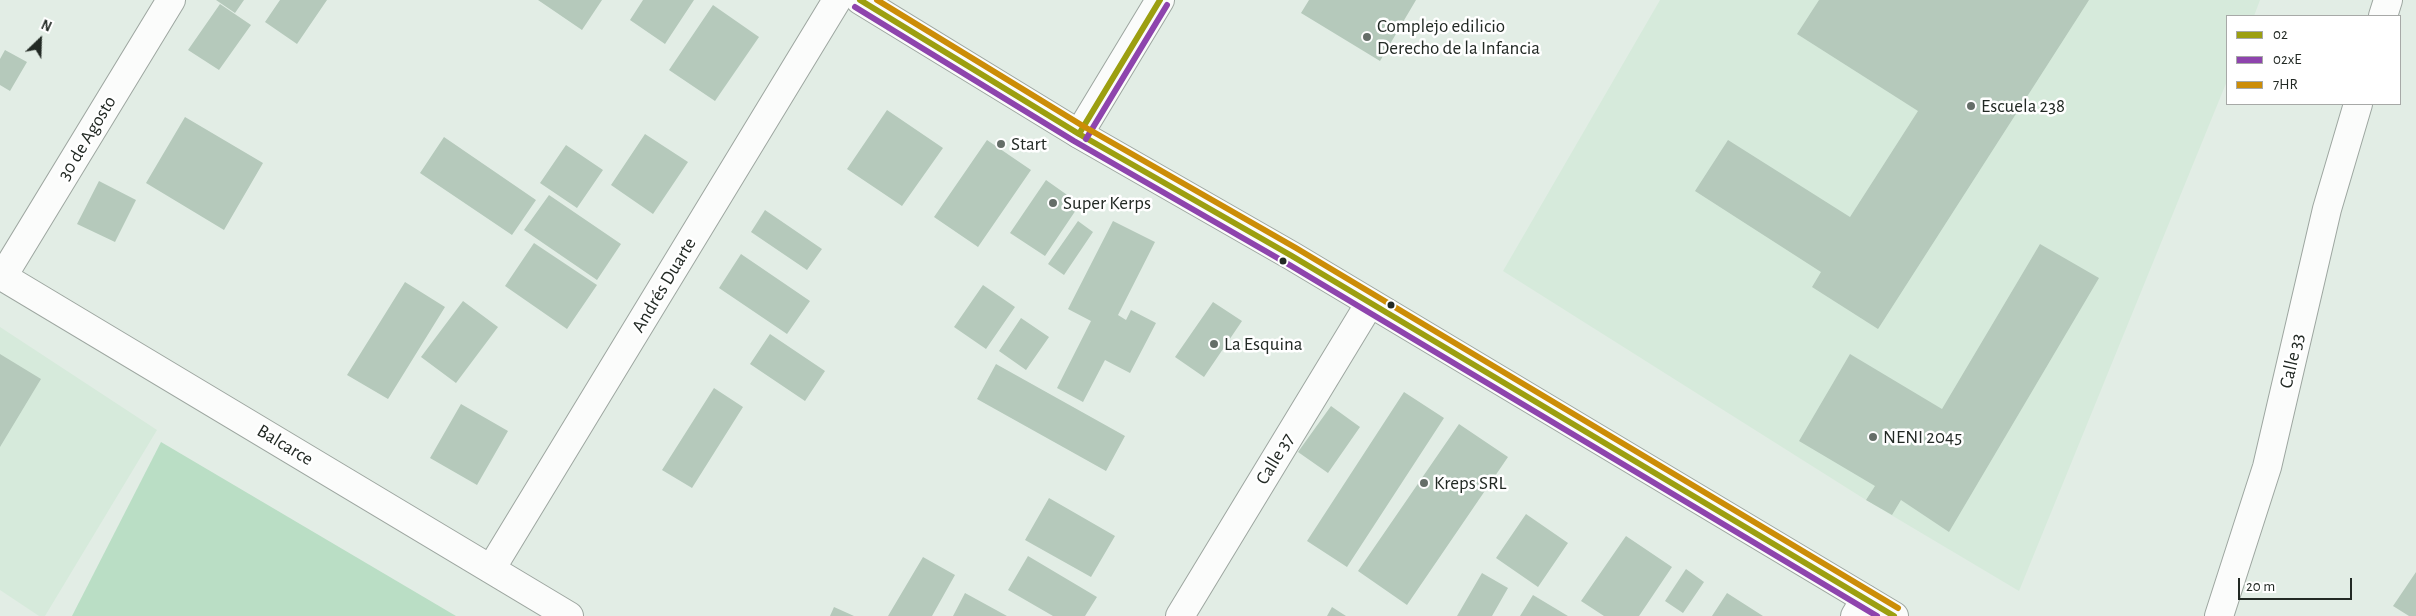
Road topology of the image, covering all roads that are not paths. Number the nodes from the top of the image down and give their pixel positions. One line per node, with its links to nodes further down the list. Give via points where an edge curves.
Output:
1 (170, 0): 9 (main road, 30 de Agosto)
2 (837, 0): 11 (main road, Andrés Duarte)
3 (860, 0): 8 (main road)
4 (1160, 0): 8 (main road)
5 (2388, 0): 6 (main road)
6 (2383, 15)
7 (2358, 105): 16 (main road, Calle 33, via 2327,209 2267,467)
8 (1079, 134): 10 (main road)
9 (1, 275): 11 (main road, Balcarce)
10 (1370, 303): 12 (main road); 14 (main road, Calle 37)
11 (492, 569): 13 (main road, Balcarce)
12 (1860, 607): 15 (main road)
13 (569, 616)
14 (1180, 616)
15 (1894, 616)
16 (2220, 616)

